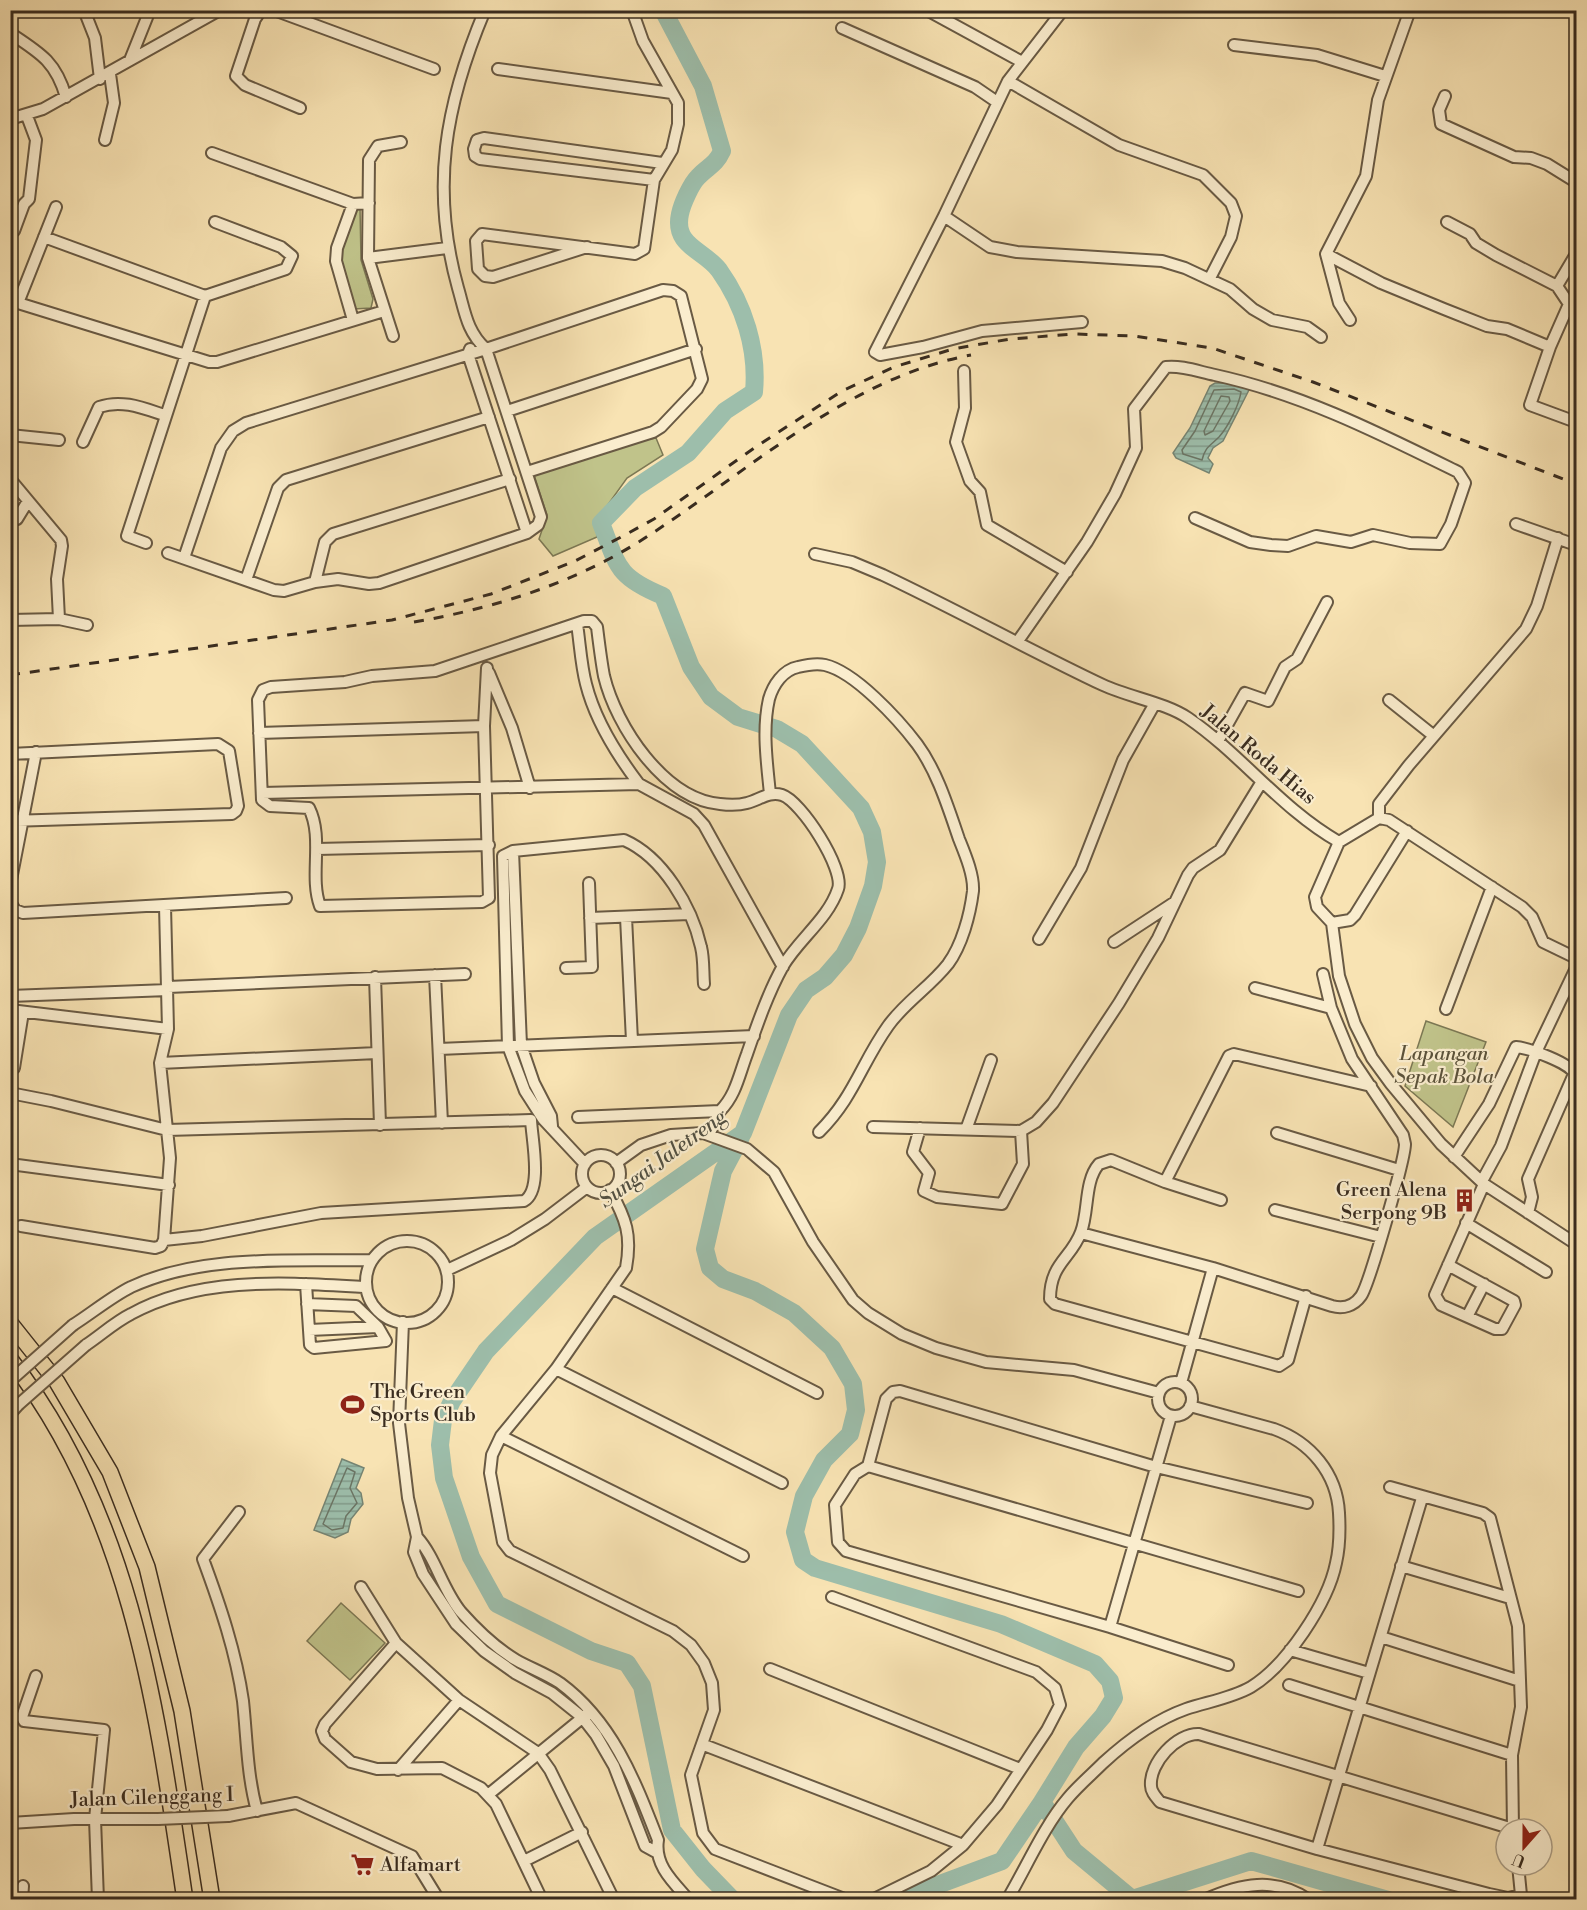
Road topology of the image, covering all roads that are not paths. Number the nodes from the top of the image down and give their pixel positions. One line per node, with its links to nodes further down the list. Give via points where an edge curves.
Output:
1 (84, 10): 19 (street)
2 (150, 10): 15 (street)
3 (220, 10): 15 (street)
4 (261, 10): 26 (street, via 236,76 245,85)
5 (274, 10): 17 (street)
6 (485, 10): 44 (street, via 463,66 447,133)
7 (620, 10): 11 (street)
8 (927, 10): 16 (street)
9 (1063, 10): 16 (street)
10 (1410, 10): 20 (street)
11 (632, 11): 22 (street, via 643,41)
12 (842, 28): 25 (street, via 975,87)
13 (13, 35): 24 (street, via 50,62 61,78)
14 (1234, 45): 20 (street, via 1317,55)
15 (130, 60): 19 (street)
16 (1022, 62): 21 (street)
17 (434, 69)
18 (498, 69): 22 (street)
19 (105, 76): 24 (street); 29 (street, via 114,103)
20 (1386, 76): 45 (street, via 1365,176)
21 (1008, 81): 25 (street); 48 (street, via 1119,145 1203,175 1231,203 1236,216 1231,237)
22 (672, 93): 32 (street, via 678,103 678,124 672,150)
23 (1445, 96): 34 (street, via 1439,110 1441,124 1514,157 1547,164)
24 (66, 97): 27 (street)
25 (997, 102): 38 (street)
26 (300, 108)
27 (27, 116): 28 (street); 41 (street, via 36,140 29,196 14,231)
28 (10, 119)
29 (105, 140)
30 (401, 142): 35 (street, via 384,143 372,153)
31 (212, 153): 36 (street)
32 (662, 163): 33 (street); 33 (street, via 483,138 477,140 474,148 480,159)
33 (654, 180): 43 (street, via 644,249 635,254)
34 (1576, 182)
35 (369, 202): 36 (street); 47 (street)
36 (353, 204): 52 (street, via 336,261)
37 (56, 207): 42 (street)
38 (944, 216): 48 (street, via 990,247 1162,261); 54 (street, via 876,348 878,354 982,331)
39 (215, 222): 50 (street, via 281,247 292,256 286,268)
40 (1447, 222): 49 (street, via 1470,234 1486,249)
41 (10, 232)
42 (44, 237): 50 (street); 62 (street, via 18,303)
43 (586, 247): 43 (street, via 482,234 476,241 478,269 493,277)
44 (447, 248): 47 (street); 57 (street)
45 (1326, 254): 53 (street, via 1339,303); 58 (street, via 1444,309)
46 (1576, 254): 49 (street)
47 (368, 258): 51 (street)
48 (1210, 278): 56 (street, via 1272,320 1306,327)
49 (1557, 286): 58 (street, via 1569,304)
50 (205, 296): 62 (street)
51 (384, 311): 52 (street); 55 (street)
52 (353, 320): 62 (street, via 217,362)
53 (1350, 320)
54 (1082, 322)
55 (393, 336)
56 (1322, 337)
57 (473, 338): 59 (street); 61 (street)
58 (1550, 347): 67 (street, via 1530,405)
59 (486, 349): 60 (street, via 668,290 681,296); 61 (street); 64 (street)
60 (696, 349): 64 (street); 71 (street, via 702,379 698,389 662,427)
61 (468, 354): 66 (street); 84 (street, via 246,423 233,431 221,448)
62 (185, 357): 65 (street)
63 (964, 371): 85 (street, via 965,408 956,442 970,482 980,492 987,525)
64 (507, 411): 71 (street)
65 (164, 415): 70 (street, via 131,405 99,407); 80 (street, via 127,536)
66 (489, 417): 73 (street); 86 (street, via 286,480 278,489)
67 (1576, 422)
68 (10, 435): 69 (street)
69 (59, 440)
70 (83, 442)
71 (527, 472): 78 (street, via 542,517)
72 (10, 479): 74 (street)
73 (510, 479): 78 (street); 87 (street, via 333,534 325,542)
74 (28, 501): 76 (street, via 17,519); 89 (street, via 61,540 57,579)
75 (1195, 518): 85 (street, via 1250,542 1272,545 1288,546 1316,536 1351,542 1373,535 1410,543 1440,544 1449,530 1465,483 1458,472 1338,414 1225,377 1166,367 1134,409 1134,453 1115,495)
76 (10, 519)
77 (1516, 524): 79 (street)
78 (527, 533): 87 (street, via 379,583 338,579)
79 (1557, 537): 81 (street); 100 (street, via 1537,606 1526,629)
80 (146, 543)
81 (1576, 545)
82 (168, 553): 84 (street)
83 (815, 554): 93 (street, Jalan Roda Hias, via 852,562 883,575)
84 (184, 558): 86 (street)
85 (1067, 572): 93 (street)
86 (246, 580): 87 (street, via 284,591)
87 (315, 582)
88 (1327, 602): 101 (street, via 1297,659 1285,667 1268,701 1245,693)
89 (59, 619): 90 (street); 92 (street)
90 (10, 620)
91 (577, 624): 94 (street); 104 (street, via 586,686 620,759); 109 (street, via 592,621 597,627 604,677 616,709 634,743 672,783 700,800 720,804 746,804)
92 (87, 625)
93 (1018, 641): 97 (street, Jalan Roda Hias, via 1101,684)
94 (483, 656): 95 (street); 99 (street, via 435,671 266,688 258,700)
95 (487, 669): 98 (street); 107 (street, via 512,728)
96 (1389, 700): 100 (street)
97 (1154, 705): 101 (street, Jalan Roda Hias, via 1186,717); 129 (street, via 1123,760 1081,868)
98 (484, 726): 99 (street); 106 (street)
99 (259, 733): 108 (street)
100 (1434, 736): 110 (street, via 1383,799)
101 (1218, 741): 105 (street, Jalan Roda Hias)
102 (36, 752): 103 (street); 112 (street); 112 (street, via 218,744 229,751 238,806 232,814)
103 (10, 754)
104 (639, 783): 107 (street); 132 (street, via 694,814 704,825)
105 (1261, 783): 114 (street, Jalan Roda Hias, via 1318,830); 123 (street, via 1225,843 1193,868)
106 (486, 787): 107 (street); 108 (street); 115 (street)
107 (530, 788)
108 (262, 793): 116 (street, via 262,800 270,806 309,808)
109 (770, 794): 132 (street, via 783,795 805,815 823,842 839,878 830,905); 171 (street, via 765,741 768,709 776,683 789,669 807,665 824,665 840,671 867,691 917,745 930,766 947,803 973,889 966,922 948,963 890,1023 839,1112)
110 (1379, 818): 113 (street); 114 (street)
111 (10, 820): 112 (street)
112 (23, 820): 119 (street)
113 (1407, 831): 120 (street); 128 (street, via 1355,915 1350,920)
114 (1339, 842): 128 (street, via 1315,897 1317,907)
115 (489, 845): 116 (street); 116 (street, via 490,891 489,898 482,902 328,908 320,906 316,896)
116 (317, 849)
117 (513, 851): 125 (street, via 624,840 639,846 658,864); 150 (street); 151 (street, via 503,856 501,881)
118 (589, 884): 127 (street)
119 (10, 885)
120 (1492, 887): 131 (street, via 1529,913 1543,942); 144 (street)
121 (286, 898): 124 (street)
122 (10, 902): 124 (street, via 23,913)
123 (1175, 902): 130 (street); 170 (street, via 1119,1003 1053,1103)
124 (165, 906): 141 (street)
125 (689, 914): 126 (street); 139 (street, via 701,947)
126 (626, 917): 127 (street); 149 (street)
127 (590, 918): 133 (street, via 592,967)
128 (1332, 923): 174 (street, via 1340,976 1361,1039 1390,1084)
129 (1039, 939)
130 (1114, 942)
131 (1576, 958)
132 (783, 967): 148 (street)
133 (566, 968)
134 (1576, 968): 153 (street)
135 (465, 974): 137 (street)
136 (1323, 974): 143 (street)
137 (435, 975): 138 (street); 152 (street)
138 (375, 977): 141 (street); 154 (street)
139 (704, 984)
140 (1256, 988): 143 (street)
141 (168, 989): 142 (street); 147 (street)
142 (10, 996)
143 (1331, 1008): 159 (street, via 1352,1059)
144 (1446, 1009)
145 (10, 1010): 146 (street)
146 (23, 1012): 147 (street); 157 (street)
147 (168, 1029): 156 (street)
148 (754, 1036): 149 (street); 161 (street, via 733,1095)
149 (632, 1041): 150 (street)
150 (521, 1045): 151 (street); 165 (street, via 534,1083 552,1116)
151 (508, 1046): 152 (street); 165 (street, via 525,1091)
152 (439, 1049): 163 (street)
153 (1536, 1052): 158 (street); 174 (street, via 1514,1048 1488,1104); 180 (street)
154 (377, 1053): 156 (street); 164 (street)
155 (991, 1060): 167 (street)
156 (160, 1063): 169 (street)
157 (14, 1068)
158 (1575, 1073): 186 (street, via 1528,1179 1532,1197)
159 (1371, 1086): 178 (street, via 1403,1135 1405,1150); 179 (street, via 1229,1056)
160 (10, 1093): 169 (street)
161 (720, 1111): 162 (street); 173 (street)
162 (578, 1118)
163 (442, 1123): 164 (street); 191 (street, via 531,1120 535,1184 530,1198 524,1202 321,1213)
164 (380, 1125): 169 (street)
165 (552, 1126): 177 (street)
166 (873, 1127): 168 (street)
167 (968, 1127): 168 (street); 170 (street)
168 (920, 1128): 170 (street, via 913,1152 929,1173 924,1191 937,1197 1002,1204 1023,1164)
169 (167, 1130): 181 (street)
170 (1021, 1131)
171 (819, 1132)
172 (1277, 1133): 178 (street)
173 (710, 1135): 175 (street, via 656,1139); 215 (street, via 747,1149 774,1172 813,1242 853,1300 902,1334 986,1362 1074,1370)
174 (1454, 1157): 180 (street)
175 (616, 1163): 177 (street, via 600,1155); 183 (street, via 618,1181)
176 (10, 1164): 181 (street)
177 (585, 1164): 182 (street, via 582,1176)
178 (1399, 1170): 190 (street)
179 (1165, 1182): 184 (street); 189 (street, via 1111,1160 1099,1164 1093,1175)
180 (1483, 1183): 186 (street); 187 (street)
181 (169, 1185): 191 (street)
182 (587, 1187): 183 (street, via 598,1192); 196 (street, via 511,1240)
183 (610, 1190): 201 (street, via 627,1221 629,1252 626,1268)
184 (1221, 1200)
185 (1275, 1210): 190 (street)
186 (1528, 1213): 192 (street)
187 (1466, 1223): 194 (street); 197 (street)
188 (21, 1226): 191 (street, via 155,1248)
189 (1081, 1233): 195 (street); 209 (street, via 1054,1272 1050,1299 1055,1304)
190 (1381, 1237): 202 (street, via 1364,1291 1355,1302 1339,1308)
191 (164, 1240)
192 (1576, 1244)
193 (372, 1260): 196 (street, via 392,1243 405,1240 431,1248); 200 (street); 212 (street, bridge, via 222,1264 172,1272 130,1287 73,1325)
194 (1448, 1265): 199 (street); 204 (street, via 1436,1301)
195 (1213, 1268): 202 (street); 209 (street)
196 (447, 1270): 205 (street, via 446,1296 439,1308 429,1317)
197 (1546, 1272)
198 (306, 1284): 200 (street); 203 (street); 217 (street, bridge, via 207,1288 132,1313 86,1345)
199 (1484, 1284): 204 (street); 204 (street, via 1514,1301 1504,1328 1499,1330)
200 (366, 1287): 205 (street, via 378,1311)
201 (612, 1288): 211 (street); 214 (street)
202 (1306, 1296): 209 (street, via 1288,1360 1282,1365 1273,1366)
203 (307, 1304): 207 (street, via 356,1306); 208 (street)
204 (1468, 1315)
205 (403, 1322): 228 (street, via 399,1423)
206 (10, 1323): 274 (highway, via 57,1382 110,1472 147,1567 182,1712)
207 (378, 1327): 208 (street); 208 (street, via 386,1343 314,1348 310,1345)
208 (309, 1330)
209 (1192, 1344): 213 (street)
210 (10, 1359): 273 (highway, via 39,1396 85,1481 123,1576 158,1717)
211 (556, 1369): 219 (street); 222 (street)
212 (10, 1381)
213 (1181, 1383): 215 (street, via 1170,1383); 216 (street, via 1191,1395)
214 (817, 1393)
215 (1159, 1393): 218 (street, via 1159,1405)
216 (1190, 1406): 218 (street, via 1183,1414); 240 (street, via 1286,1433 1309,1449 1330,1476 1339,1510 1336,1565 1323,1599)
217 (14, 1409)
218 (1171, 1416): 221 (street)
219 (501, 1436): 231 (street); 251 (street, via 492,1455 490,1473 506,1548 673,1630 691,1645 712,1683 714,1710)
220 (868, 1466): 221 (street, via 886,1399 900,1391); 230 (street); 237 (street, via 855,1474 835,1505 838,1542 846,1551)
221 (1156, 1467): 225 (street); 230 (street)
222 (782, 1483)
223 (1390, 1487): 224 (street)
224 (1422, 1498): 232 (street); 236 (street, via 1489,1516)
225 (1307, 1503)
226 (239, 1512): 258 (street, via 203,1559 236,1660 249,1782)
227 (1576, 1530): 229 (street)
228 (417, 1538): 249 (street, via 426,1547 439,1578 460,1611 486,1637 514,1659 559,1682); 250 (street, via 414,1552 423,1574 456,1624 484,1651 552,1693)
229 (1576, 1538)
230 (1134, 1543): 234 (street); 237 (street)
231 (743, 1556)
232 (1401, 1566): 236 (street); 238 (street)
233 (361, 1587): 239 (street)
234 (1298, 1591)
235 (832, 1597): 254 (street, via 1046,1678 1055,1688 1060,1705)
236 (1510, 1598): 245 (street, via 1518,1626)
237 (1110, 1627): 241 (street)
238 (1381, 1636): 243 (street); 245 (street)
239 (396, 1643): 247 (street); 255 (street, via 322,1731 351,1762)
240 (1290, 1650): 243 (street); 281 (street, via 1266,1677 1248,1689 1158,1721 1102,1764 1068,1799)
241 (1228, 1665)
242 (770, 1669): 254 (street)
243 (1369, 1673): 248 (street)
244 (36, 1676): 260 (street, via 24,1721 104,1730)
245 (1520, 1681): 253 (street, via 1521,1707)
246 (1289, 1685): 248 (street)
247 (459, 1700): 252 (street); 255 (street)
248 (1359, 1707): 253 (street); 256 (street)
249 (592, 1709): 250 (street); 266 (street, via 625,1759 658,1840)
250 (582, 1718): 252 (street); 266 (street, via 614,1766 645,1846)
251 (704, 1744): 264 (street); 279 (street, via 691,1775 703,1833 715,1849)
252 (538, 1753): 257 (street); 263 (street)
253 (1512, 1755): 259 (street)
254 (1020, 1769): 264 (street, via 997,1805)
255 (398, 1770): 257 (street, via 442,1768)
256 (1339, 1777): 262 (street); 265 (street); 265 (street, via 1193,1734 1186,1735 1168,1751 1152,1777 1152,1792 1160,1802)
257 (489, 1794): 267 (street)
258 (257, 1811): 260 (street, Jalan Cilenggang I, bridge, via 228,1816); 275 (street, Jalan Cilenggang I, via 296,1803 412,1856)
259 (1513, 1817)
260 (95, 1819): 261 (street, Jalan Cilenggang I); 272 (street)
261 (10, 1823)
262 (1494, 1823)
263 (582, 1832): 267 (street); 277 (street)
264 (963, 1845): 280 (street, via 931,1871)
265 (1317, 1849): 270 (street, via 1498,1896)
266 (656, 1852): 278 (street, via 665,1873)
267 (524, 1861): 276 (street)
268 (1520, 1877): 270 (street)
269 (23, 1886): 271 (street)
270 (1524, 1897)
271 (22, 1899)
272 (98, 1899)
273 (185, 1899)
274 (212, 1899)
275 (439, 1899)
276 (542, 1899)
277 (614, 1899)
278 (689, 1899)
279 (847, 1899)
280 (872, 1899)
281 (1007, 1899)
282 (1208, 1899): 283 (street, via 1236,1888 1264,1884 1293,1889)
283 (1309, 1899)

